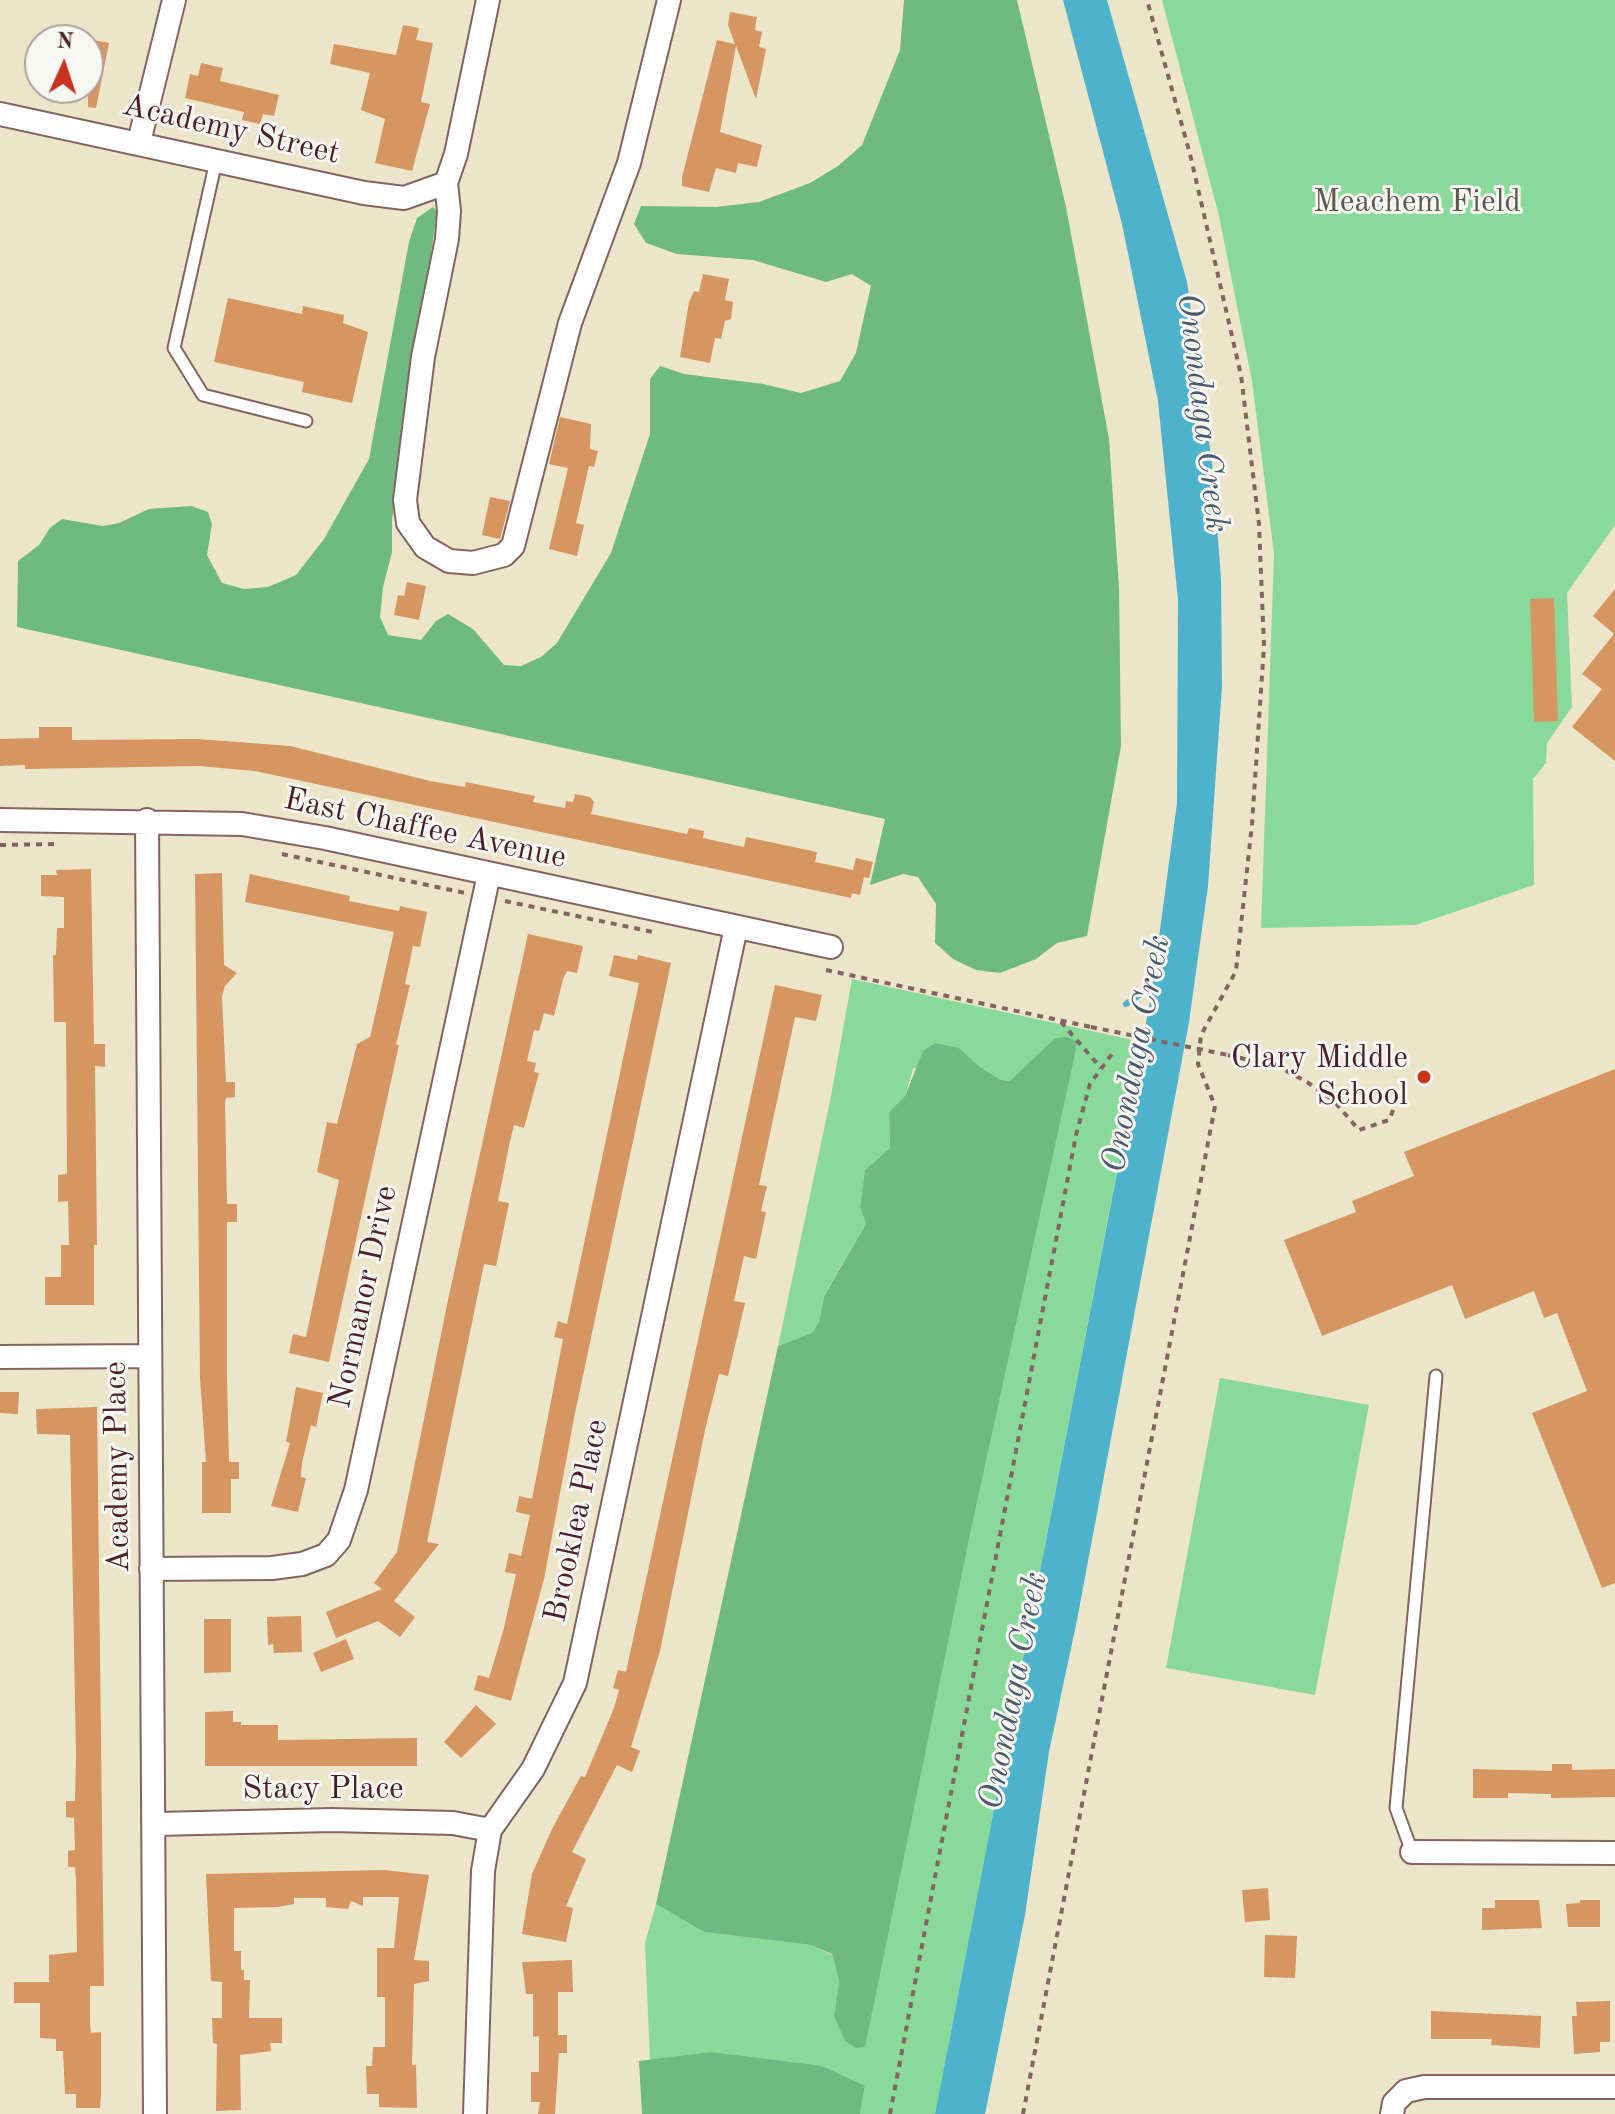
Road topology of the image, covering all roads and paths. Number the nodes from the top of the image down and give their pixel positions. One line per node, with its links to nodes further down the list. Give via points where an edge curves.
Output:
1 (174, 0): 6 (street)
2 (488, 0): 8 (street)
3 (669, 0): 8 (street, via 629,163 570,323 513,546 504,555 473,563 449,561 425,547 408,523 405,500 423,357 447,239)
4 (1147, 0): 37 (path, via 1190,154 1241,375 1259,524 1264,646 1236,971 1201,1035 1198,1064 1215,1106)
5 (0, 114): 6 (street, Academy Street)
6 (139, 142): 7 (street, Academy Street)
7 (216, 161): 8 (street, Academy Street, via 404,198); 9 (lane, via 174,348 203,395)
8 (446, 183)
9 (306, 421)
10 (0, 820): 11 (street, East Chaffee Avenue)
11 (147, 820): 15 (street, East Chaffee Avenue, via 242,824); 25 (street, Academy Place)
12 (61, 844): 13 (path)
13 (0, 845)
14 (278, 853): 16 (path)
15 (489, 874): 16 (street, Normanor Drive); 17 (street, East Chaffee Avenue)
16 (484, 897): 18 (path); 28 (street, Normanor Drive, via 356,1490 339,1540 326,1555 302,1564)
17 (736, 927): 19 (street, East Chaffee Avenue); 30 (street, Brooklea Place, via 575,1683 533,1769)
18 (654, 933)
19 (831, 947)
20 (815, 967): 21 (path)
21 (1058, 1020): 23 (path); 24 (path, bridge, via 1279,1067 1333,1100 1359,1130 1389,1120)
22 (1114, 1051): 23 (path)
23 (1101, 1068): 36 (path, via 1090,1084 1076,1135)
24 (1394, 1108)
25 (149, 1356): 26 (street); 28 (street, Academy Place)
26 (0, 1357)
27 (1436, 1376): 31 (lane, via 1396,1808)
28 (151, 1569): 29 (street, Academy Place)
29 (155, 1824): 30 (street, Stacy Place, via 332,1820 453,1823); 34 (street, Academy Place)
30 (490, 1830): 35 (street, Brooklea Place, via 483,1871)
31 (1412, 1852): 32 (street)
32 (1615, 1853)
33 (1615, 2087): 38 (street, via 1424,2087 1406,2091 1394,2103)
34 (155, 2114)
35 (475, 2114)
36 (890, 2114)
37 (1023, 2114)
38 (1392, 2114)

